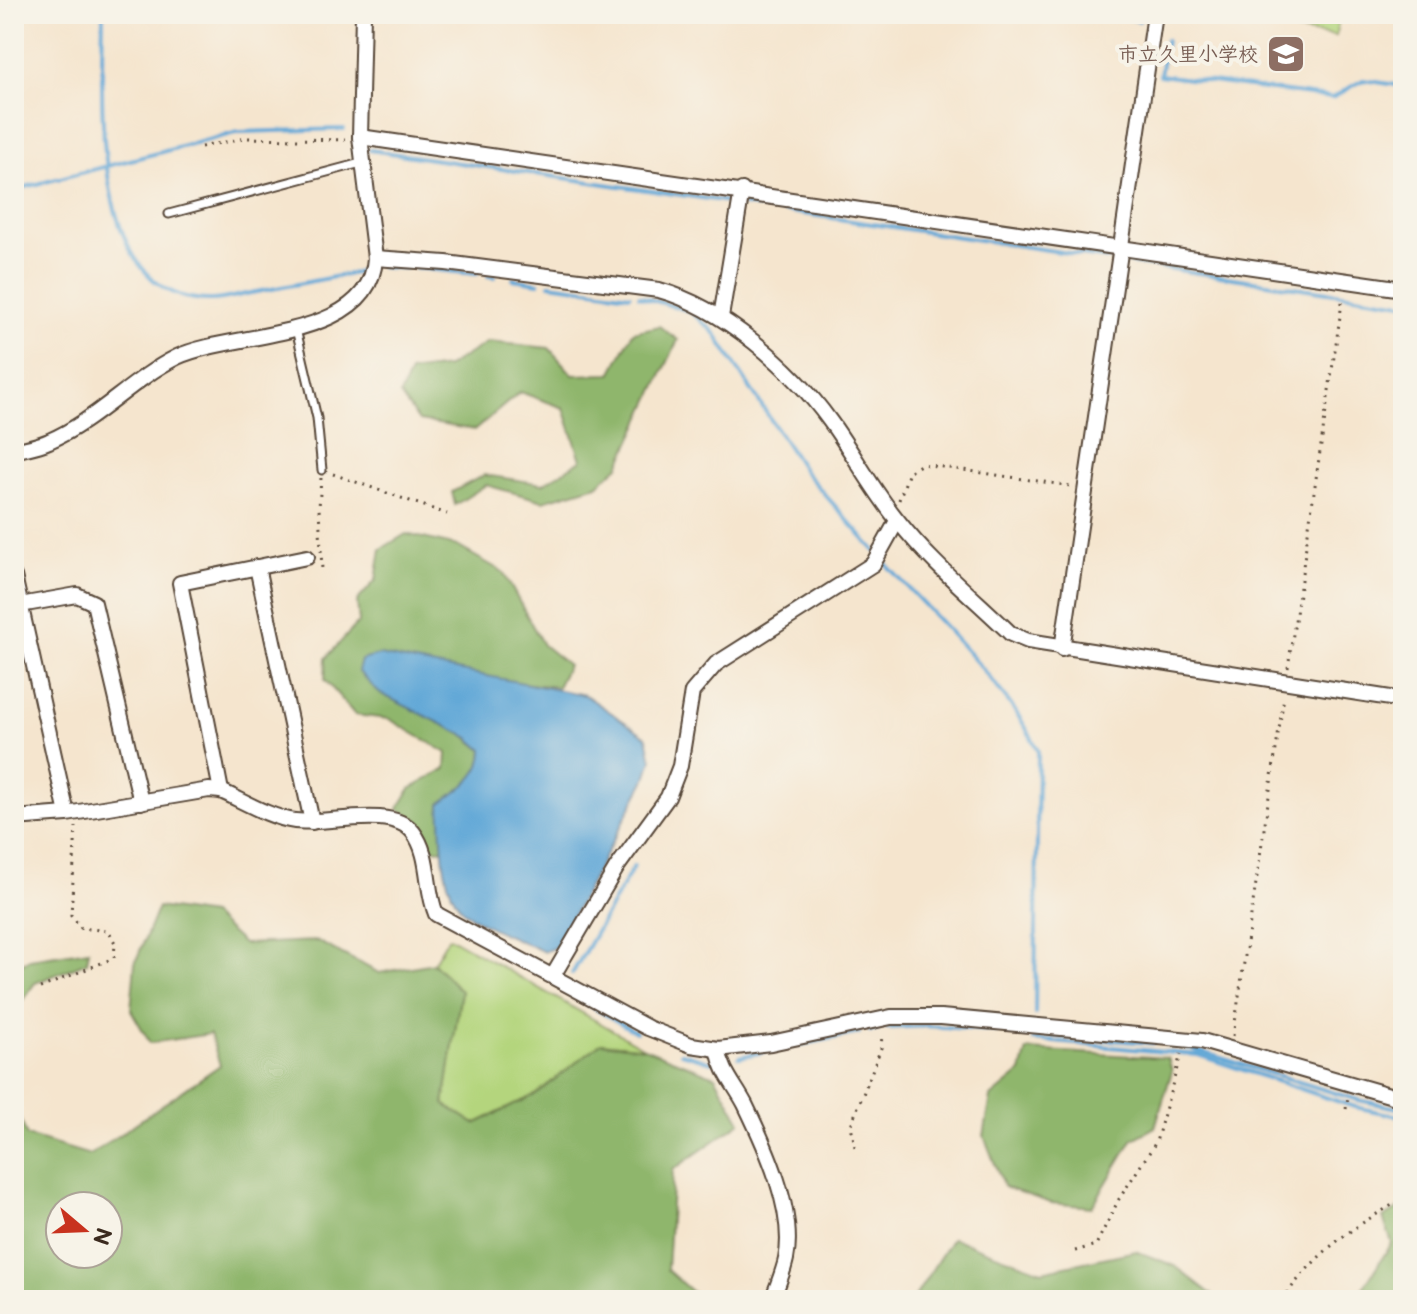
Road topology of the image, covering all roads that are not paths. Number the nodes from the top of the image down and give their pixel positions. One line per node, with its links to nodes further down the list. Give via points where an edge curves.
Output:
1 (363, 14): 3 (street)
2 (1155, 14): 7 (street)
3 (360, 137): 4 (street); 5 (street)
4 (361, 163): 6 (lane); 8 (street)
5 (742, 190): 7 (street); 10 (street)
6 (169, 214)
7 (1122, 256): 9 (street); 19 (street)
8 (375, 258): 10 (street, via 659,290 690,298); 11 (street, via 369,288 333,315)
9 (1403, 289)
10 (721, 317): 14 (street, via 793,378 829,419)
11 (296, 329): 12 (street, via 181,355 84,421 49,441); 13 (lane, via 317,418)
12 (14, 451)
13 (322, 470)
14 (897, 521): 19 (street, via 1011,634); 26 (street, via 873,564 716,664 692,692 680,766 668,797 617,867)
15 (307, 557): 16 (street)
16 (257, 567): 21 (street, via 180,583); 25 (street)
17 (14, 576): 18 (street)
18 (20, 605): 22 (street, via 77,595 94,603); 23 (street)
19 (1062, 649): 20 (street)
20 (1403, 700)
21 (221, 791): 22 (street); 25 (street, via 291,821)
22 (141, 802): 23 (street)
23 (67, 814): 24 (street)
24 (14, 818)
25 (312, 822): 26 (street, via 401,822 413,831 424,852 436,914)
26 (554, 974): 27 (street, via 648,1028)
27 (718, 1049): 28 (street, via 884,1019 956,1018 1202,1041); 29 (street, via 722,1069 769,1153 787,1228 786,1257)
28 (1403, 1099)
29 (772, 1300)

